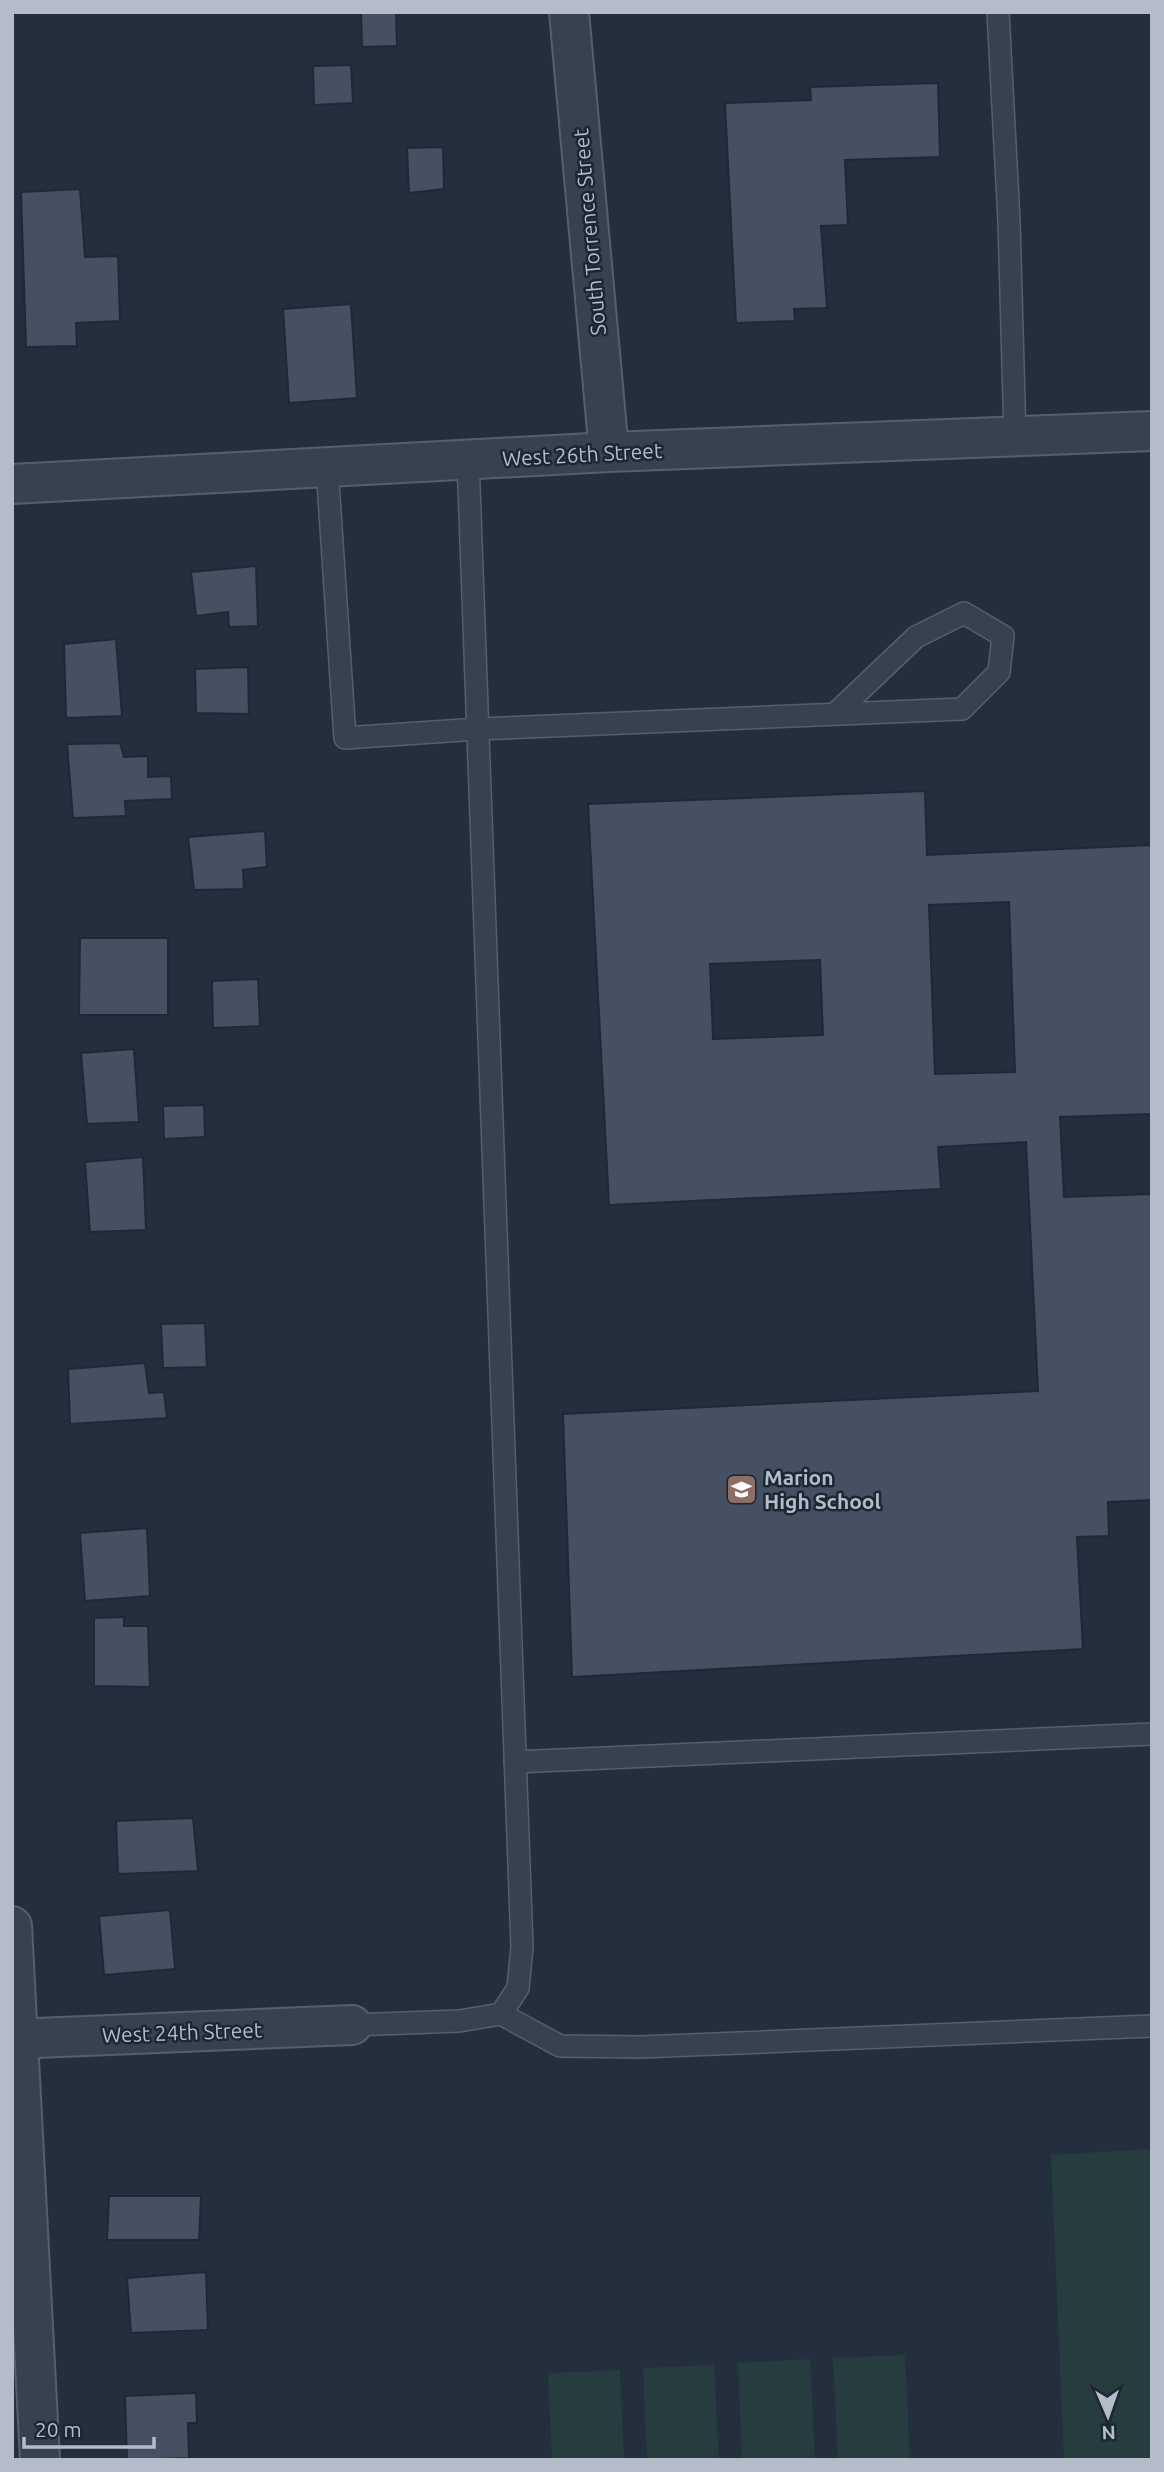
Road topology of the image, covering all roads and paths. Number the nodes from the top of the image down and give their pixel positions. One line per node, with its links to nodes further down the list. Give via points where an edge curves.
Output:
1 (569, 12): 5 (street, South Torrence Street)
2 (998, 12): 4 (lane)
3 (1152, 431): 4 (street, West 26th Street)
4 (1015, 437): 5 (street, West 26th Street)
5 (609, 452): 6 (street, West 26th Street)
6 (468, 459): 7 (street, West 26th Street); 10 (lane)
7 (327, 467): 8 (street, West 26th Street); 10 (lane, via 345,738)
8 (12, 484)
9 (835, 714): 9 (lane, via 962,709 999,672 1003,636 964,612 916,637); 10 (lane)
10 (478, 729): 12 (lane)
11 (1152, 1734): 12 (lane)
12 (515, 1762): 14 (lane, via 522,1947 518,1988)
13 (12, 1926): 17 (street)
14 (501, 2014): 15 (lane, via 459,2021); 16 (lane, via 560,2046)
15 (352, 2025): 17 (street, West 24th Street)
16 (1152, 2026)
17 (15, 2039): 18 (street)
18 (40, 2460)

